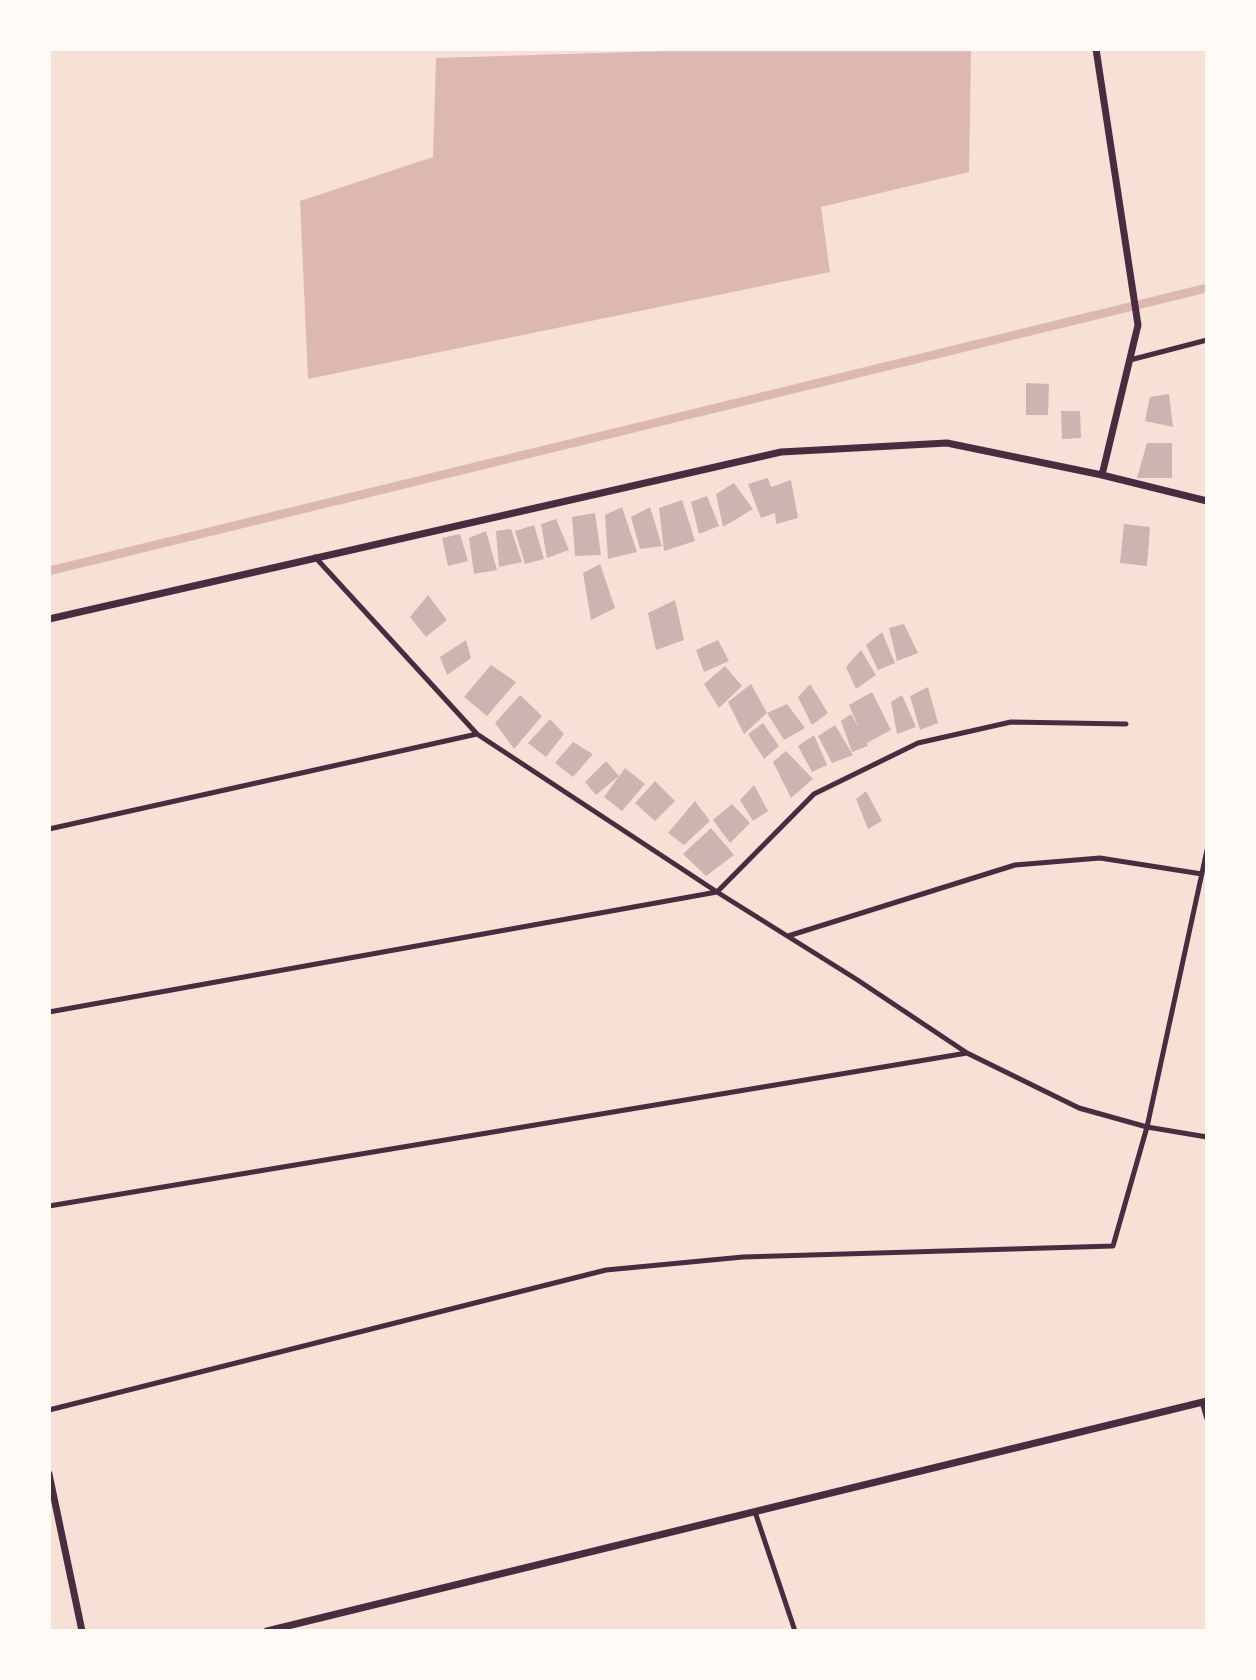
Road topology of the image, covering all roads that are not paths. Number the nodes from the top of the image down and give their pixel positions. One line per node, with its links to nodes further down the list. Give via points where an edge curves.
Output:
1 (1096, 49): 3 (street, via 1138,325)
2 (1207, 340): 3 (lane)
3 (1130, 360): 4 (street)
4 (1102, 475): 5 (street); 6 (street, via 947,443 781,452)
5 (1207, 501)
6 (315, 557): 7 (street); 9 (lane)
7 (49, 619)
8 (1126, 724): 13 (lane, via 1012,722 918,743 814,794)
9 (477, 734): 10 (lane); 13 (lane)
10 (49, 829)
11 (1207, 850): 12 (lane)
12 (1202, 874): 14 (lane, via 1100,858 1014,865); 17 (lane)
13 (717, 892): 14 (lane); 15 (lane)
14 (788, 936): 16 (lane)
15 (49, 1012)
16 (967, 1053): 17 (lane, via 1079,1108); 19 (lane)
17 (1147, 1127): 18 (lane); 21 (lane, via 1113,1246 743,1257 606,1270)
18 (1207, 1137)
19 (49, 1206)
20 (1205, 1402): 22 (lane); 24 (street)
21 (49, 1410)
22 (1207, 1419)
23 (49, 1474): 25 (street)
24 (755, 1511): 26 (street); 27 (lane)
25 (82, 1631)
26 (267, 1631)
27 (795, 1631)

